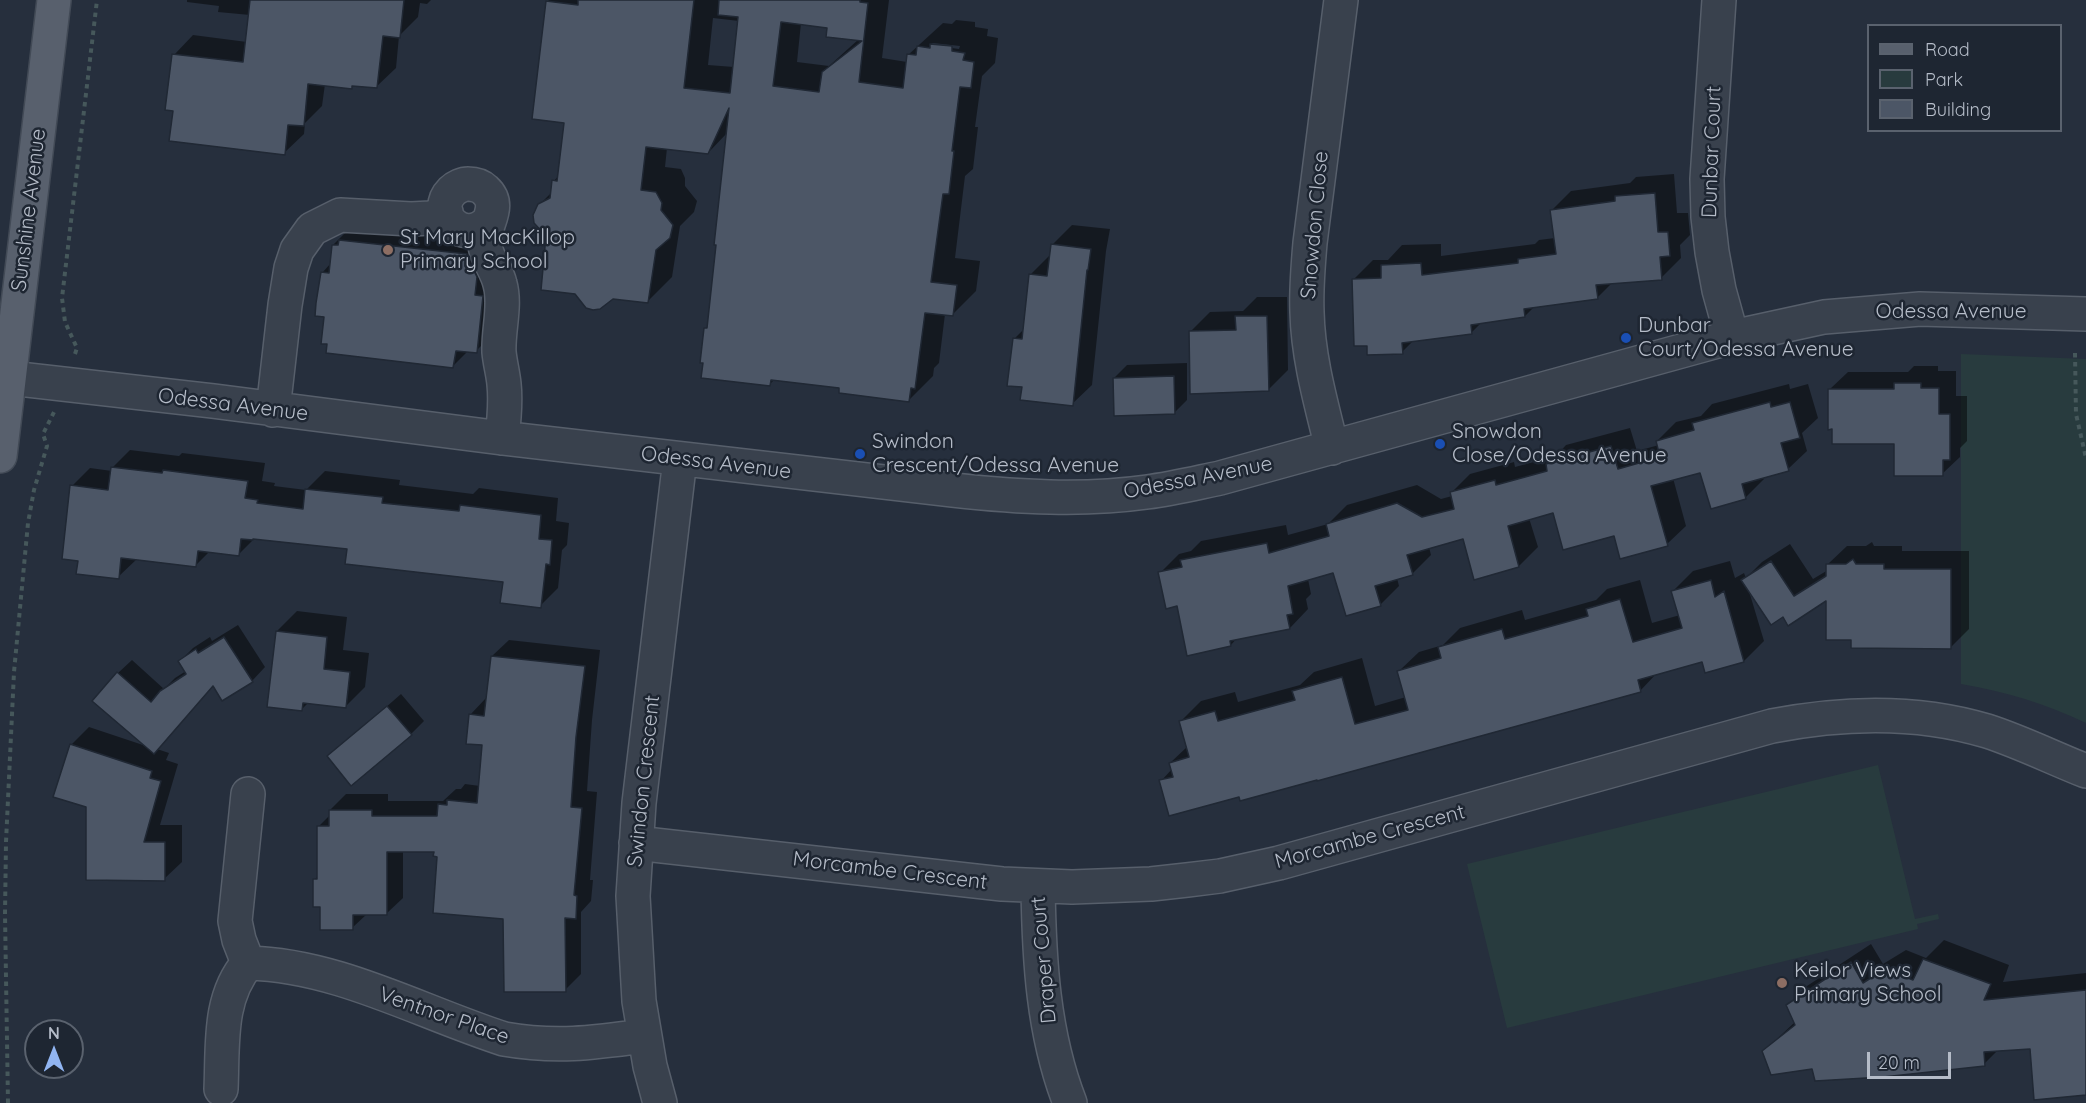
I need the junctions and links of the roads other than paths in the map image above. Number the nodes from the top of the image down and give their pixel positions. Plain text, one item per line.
1 (54, 0) edge
2 (1341, 0) edge
3 (1719, 0) edge
4 (2086, 314) edge
5 (1732, 337) junction
6 (5, 377) edge
7 (273, 410) junction
8 (502, 438) junction
9 (1332, 448) junction
10 (0, 456) edge
11 (680, 459) junction
12 (2086, 771) edge
13 (248, 794) dead end
14 (636, 843) junction
15 (1038, 886) junction
16 (248, 963) junction
17 (644, 1036) junction
18 (223, 1094) edge
19 (660, 1103) edge
20 (1070, 1103) edge

1 - 6 main road, Sunshine Avenue
2 - 9 street, Snowdon Close
3 - 5 street, Dunbar Court
4 - 5 street, Odessa Avenue
5 - 9 street, Odessa Avenue
6 - 7 street, Odessa Avenue
6 - 10 main road, Sunshine Avenue
7 - 8 street, Odessa Avenue
7 - 8 street
8 - 11 street, Odessa Avenue
9 - 11 street, Odessa Avenue
11 - 14 street, Swindon Crescent
12 - 15 street, Morcambe Crescent
13 - 16 street
14 - 15 street, Morcambe Crescent
14 - 17 street, Swindon Crescent
15 - 20 street, Draper Court
16 - 17 street, Ventnor Place
16 - 18 street
17 - 19 street, Swindon Crescent

